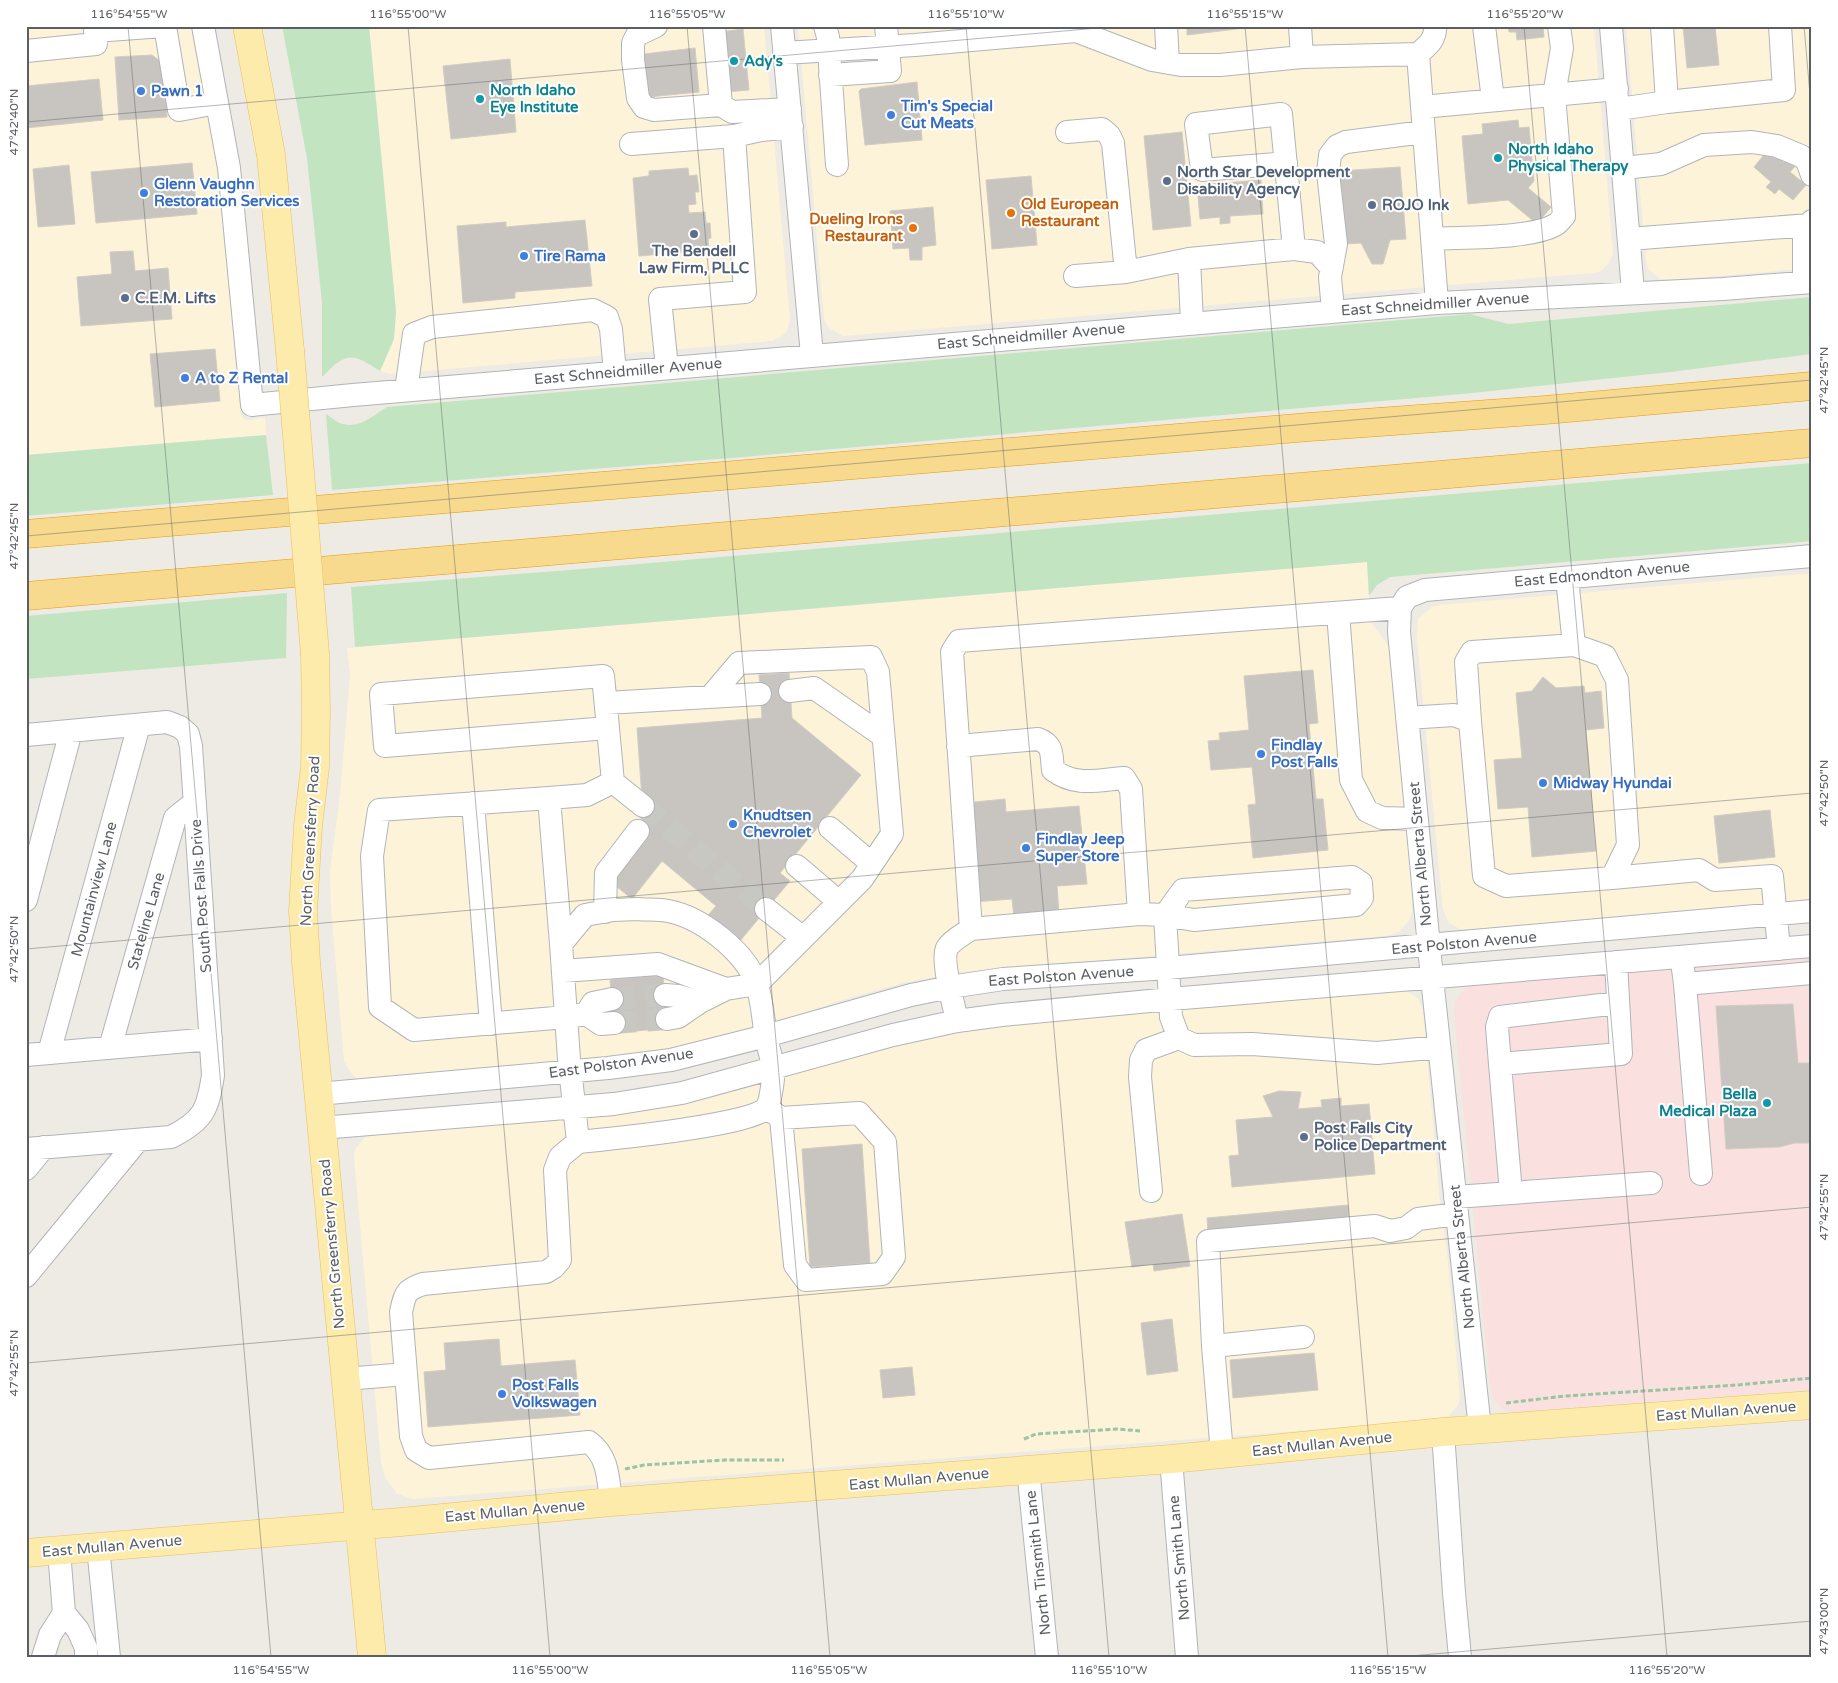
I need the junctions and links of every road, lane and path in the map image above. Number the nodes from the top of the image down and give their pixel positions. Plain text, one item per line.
1 (164, 26) edge
2 (203, 26) edge
3 (247, 26) edge
4 (656, 26) edge
5 (714, 26) edge
6 (782, 26) edge
7 (825, 26) edge
8 (1166, 26) edge
9 (1300, 26) edge
10 (1435, 26) edge
11 (1484, 26) edge
12 (1559, 26) edge
13 (1611, 26) edge
14 (1662, 26) edge
15 (1780, 26) edge
16 (95, 28) edge
17 (1096, 32) edge
18 (966, 33) edge
19 (934, 35) edge
20 (886, 36) edge
21 (828, 50) junction
22 (26, 51) edge
23 (784, 53) junction
24 (1418, 54) junction
25 (1302, 56) junction
26 (1168, 63) junction
27 (830, 75) junction
28 (1554, 95) junction
29 (1618, 99) junction
30 (1493, 100) junction
31 (1667, 102) junction
32 (217, 103) junction
33 (721, 105) junction
34 (1422, 107) junction
35 (791, 118) junction
36 (1067, 132) dead end
37 (1424, 132) junction
38 (734, 136) junction
39 (630, 144) dead end
40 (1286, 163) dead end
41 (837, 164) dead end
42 (1624, 168) junction
43 (1812, 175) edge
44 (1810, 223) edge
45 (1432, 239) junction
46 (1629, 240) junction
47 (1294, 249) junction
48 (1189, 259) junction
49 (1331, 267) junction
50 (1126, 272) junction
51 (1075, 276) dead end
52 (1808, 282) edge
53 (1633, 292) junction
54 (1437, 303) junction
55 (1333, 311) junction
56 (1192, 322) junction
57 (812, 355) junction
58 (667, 368) junction
59 (615, 372) junction
60 (1812, 372) edge
61 (1812, 386) edge
62 (406, 390) junction
63 (1545, 410) junction
64 (1812, 443) edge
65 (26, 534) edge
66 (1812, 556) edge
67 (1568, 578) junction
68 (26, 596) edge
69 (1400, 608) junction
70 (1338, 613) junction
71 (1574, 645) junction
72 (790, 690) dead end
73 (760, 694) dead end
74 (711, 696) junction
75 (606, 703) junction
76 (1407, 718) junction
77 (1462, 718) junction
78 (138, 725) junction
79 (608, 728) junction
80 (71, 731) junction
81 (26, 735) edge
82 (883, 736) junction
83 (958, 746) junction
84 (612, 782) junction
85 (549, 798) junction
86 (195, 802) junction
87 (473, 804) junction
88 (643, 806) tunnel mouth
89 (1417, 819) junction
90 (830, 828) dead end
91 (638, 831) dead end
92 (872, 864) junction
93 (797, 866) dead end
94 (1612, 878) junction
95 (26, 900) edge
96 (839, 902) junction
97 (766, 909) tunnel mouth
98 (1812, 911) edge
99 (605, 912) junction
100 (1139, 914) junction
101 (1165, 915) junction
102 (1776, 915) junction
103 (971, 929) junction
104 (803, 938) junction
105 (561, 944) junction
106 (1429, 946) junction
107 (1812, 946) edge
108 (1779, 949) junction
109 (1682, 957) junction
110 (1616, 962) junction
111 (1168, 968) junction
112 (563, 971) junction
113 (1812, 973) edge
114 (1432, 978) junction
115 (757, 984) junction
116 (1685, 984) junction
117 (950, 987) junction
118 (726, 989) junction
119 (664, 995) tunnel mouth
120 (612, 999) tunnel mouth
121 (1171, 999) junction
122 (700, 1002) junction
123 (1618, 1003) junction
124 (576, 1016) junction
125 (667, 1018) tunnel mouth
126 (957, 1020) junction
127 (614, 1023) tunnel mouth
128 (491, 1024) junction
129 (766, 1036) junction
130 (1178, 1038) junction
131 (211, 1039) junction
132 (1439, 1047) junction
133 (110, 1048) junction
134 (49, 1053) junction
135 (26, 1054) edge
136 (1500, 1064) junction
137 (774, 1069) junction
138 (570, 1071) junction
139 (318, 1094) junction
140 (573, 1107) junction
141 (774, 1113) junction
142 (321, 1128) junction
143 (138, 1140) junction
144 (578, 1142) junction
145 (35, 1148) edge
146 (26, 1169) edge
147 (1701, 1174) dead end
148 (1651, 1183) dead end
149 (1151, 1191) dead end
150 (1511, 1193) junction
151 (1456, 1205) junction
152 (26, 1276) edge
153 (1303, 1337) dead end
154 (1212, 1346) junction
155 (406, 1374) junction
156 (1812, 1378) edge
157 (345, 1379) junction
158 (1502, 1404) dead end
159 (1812, 1405) edge
160 (1480, 1429) junction
161 (1140, 1431) dead end
162 (1443, 1432) junction
163 (1024, 1439) dead end
164 (1222, 1454) junction
165 (1171, 1459) junction
166 (784, 1460) dead end
167 (1028, 1469) junction
168 (619, 1471) dead end
169 (611, 1502) junction
170 (359, 1526) junction
171 (98, 1547) junction
172 (59, 1551) junction
173 (26, 1553) edge
174 (64, 1613) junction
175 (43, 1657) edge
176 (86, 1657) edge
177 (109, 1657) edge
178 (372, 1657) edge
179 (1047, 1657) edge
180 (1187, 1657) edge
181 (1460, 1657) edge

1 - 16 street
1 - 32 street
2 - 32 street
3 - 139 main road, North Greensferry Road, bridge
4 - 33 street
5 - 33 street
6 - 23 street
7 - 21 street
8 - 26 street
9 - 25 street
10 - 24 street
11 - 30 street
12 - 28 street
13 - 29 street
14 - 31 street
15 - 31 street
16 - 22 street
17 - 18 street
17 - 26 street
18 - 19 street
19 - 20 street
20 - 21 street
20 - 27 street
21 - 23 street
21 - 27 street
23 - 35 street
24 - 25 street
24 - 34 street
25 - 26 street
27 - 41 street
28 - 29 street
28 - 30 street
28 - 45 street
29 - 31 street
29 - 42 street
30 - 34 street
32 - 62 street, East Schneidmiller Avenue
33 - 35 street
34 - 37 street
35 - 38 street
35 - 57 street
36 - 50 street
37 - 45 street
37 - 49 street
38 - 39 street
38 - 58 street
40 - 47 street
42 - 43 street
42 - 46 street
44 - 46 street
44 - 52 street
45 - 54 street
46 - 53 street
47 - 48 street
47 - 49 street
48 - 50 street
48 - 56 street
49 - 55 street
50 - 51 street
52 - 53 street, East Schneidmiller Avenue
53 - 54 street, East Schneidmiller Avenue
54 - 55 street, East Schneidmiller Avenue
55 - 56 street, East Schneidmiller Avenue
56 - 57 street, East Schneidmiller Avenue
57 - 58 street, East Schneidmiller Avenue
58 - 59 street, East Schneidmiller Avenue
59 - 62 street, East Schneidmiller Avenue
59 - 62 street
60 - 63 highway
61 - 63 highway
63 - 65 highway
64 - 68 highway
66 - 67 street, East Edmondton Avenue
67 - 69 street, East Edmondton Avenue
67 - 71 street
69 - 70 street
69 - 76 street, North Alberta Street
70 - 83 street
70 - 89 street
71 - 77 street
71 - 94 street
72 - 82 street
73 - 74 street
74 - 75 street
74 - 82 street
75 - 79 street
75 - 79 street
76 - 77 street
76 - 89 street, North Alberta Street
77 - 94 street
78 - 80 street, South Post Falls Drive
78 - 86 street, South Post Falls Drive
78 - 134 street, Mountainview Lane
79 - 84 street
80 - 81 street, South Post Falls Drive
80 - 95 street
82 - 92 street
83 - 100 street
83 - 103 street
84 - 85 street
84 - 88 street
85 - 87 street
85 - 105 street
86 - 131 street, South Post Falls Drive
86 - 133 street, Stateline Lane
87 - 128 street
87 - 128 street
89 - 106 street, North Alberta Street
90 - 92 street
91 - 99 street
92 - 96 street
93 - 96 street
94 - 102 street
96 - 104 street
97 - 104 street
98 - 102 street, East Polston Avenue
99 - 105 street
99 - 115 street
100 - 101 street
100 - 103 street
101 - 101 street
101 - 111 street
102 - 106 street, East Polston Avenue
102 - 108 street
103 - 117 street
104 - 115 street
105 - 112 street
106 - 111 street, East Polston Avenue
106 - 114 street, North Alberta Street
107 - 108 street, East Polston Avenue
108 - 109 street, East Polston Avenue
109 - 110 street, East Polston Avenue
109 - 116 street
110 - 114 street, East Polston Avenue
110 - 123 street
111 - 117 street, East Polston Avenue
111 - 121 street
112 - 118 street
112 - 124 street
113 - 116 street
114 - 121 street, East Polston Avenue
114 - 132 street, North Alberta Street
115 - 118 street
115 - 129 street
116 - 147 street
117 - 126 street
117 - 129 street, East Polston Avenue
118 - 122 street
119 - 122 street
120 - 124 street
121 - 126 street, East Polston Avenue
121 - 130 street
122 - 125 street
123 - 136 street
123 - 136 street
124 - 127 street
124 - 128 street
124 - 138 street
126 - 137 street, East Polston Avenue
129 - 137 street
129 - 138 street, East Polston Avenue
130 - 132 street
130 - 149 street
131 - 133 street
131 - 143 street, South Post Falls Drive
132 - 151 street, North Alberta Street
133 - 134 street
134 - 135 street
136 - 150 street
137 - 140 street, East Polston Avenue
137 - 141 street
138 - 139 street, East Polston Avenue
138 - 140 street
139 - 142 main road, North Greensferry Road
140 - 142 street, East Polston Avenue
140 - 144 street
141 - 141 street
141 - 144 street
142 - 157 main road, North Greensferry Road
143 - 145 street, South Post Falls Drive
143 - 152 street
144 - 155 street
145 - 146 street
148 - 150 street
150 - 151 street
151 - 154 street
151 - 160 street, North Alberta Street
153 - 154 street
154 - 164 street
155 - 157 street
155 - 169 street
156 - 158 path
157 - 170 main road, North Greensferry Road
159 - 160 main road, East Mullan Avenue
160 - 162 main road, East Mullan Avenue
161 - 163 path
162 - 164 main road, East Mullan Avenue
162 - 181 street
164 - 165 main road, East Mullan Avenue
165 - 167 main road, East Mullan Avenue
165 - 180 street, North Smith Lane
166 - 168 path
167 - 169 main road, East Mullan Avenue
167 - 179 street, North Tinsmith Lane
169 - 170 main road, East Mullan Avenue
170 - 171 main road, East Mullan Avenue
170 - 178 main road, North Greensferry Road
171 - 172 main road, East Mullan Avenue
171 - 177 street
172 - 173 main road, East Mullan Avenue
172 - 174 street
174 - 175 street
174 - 176 street

